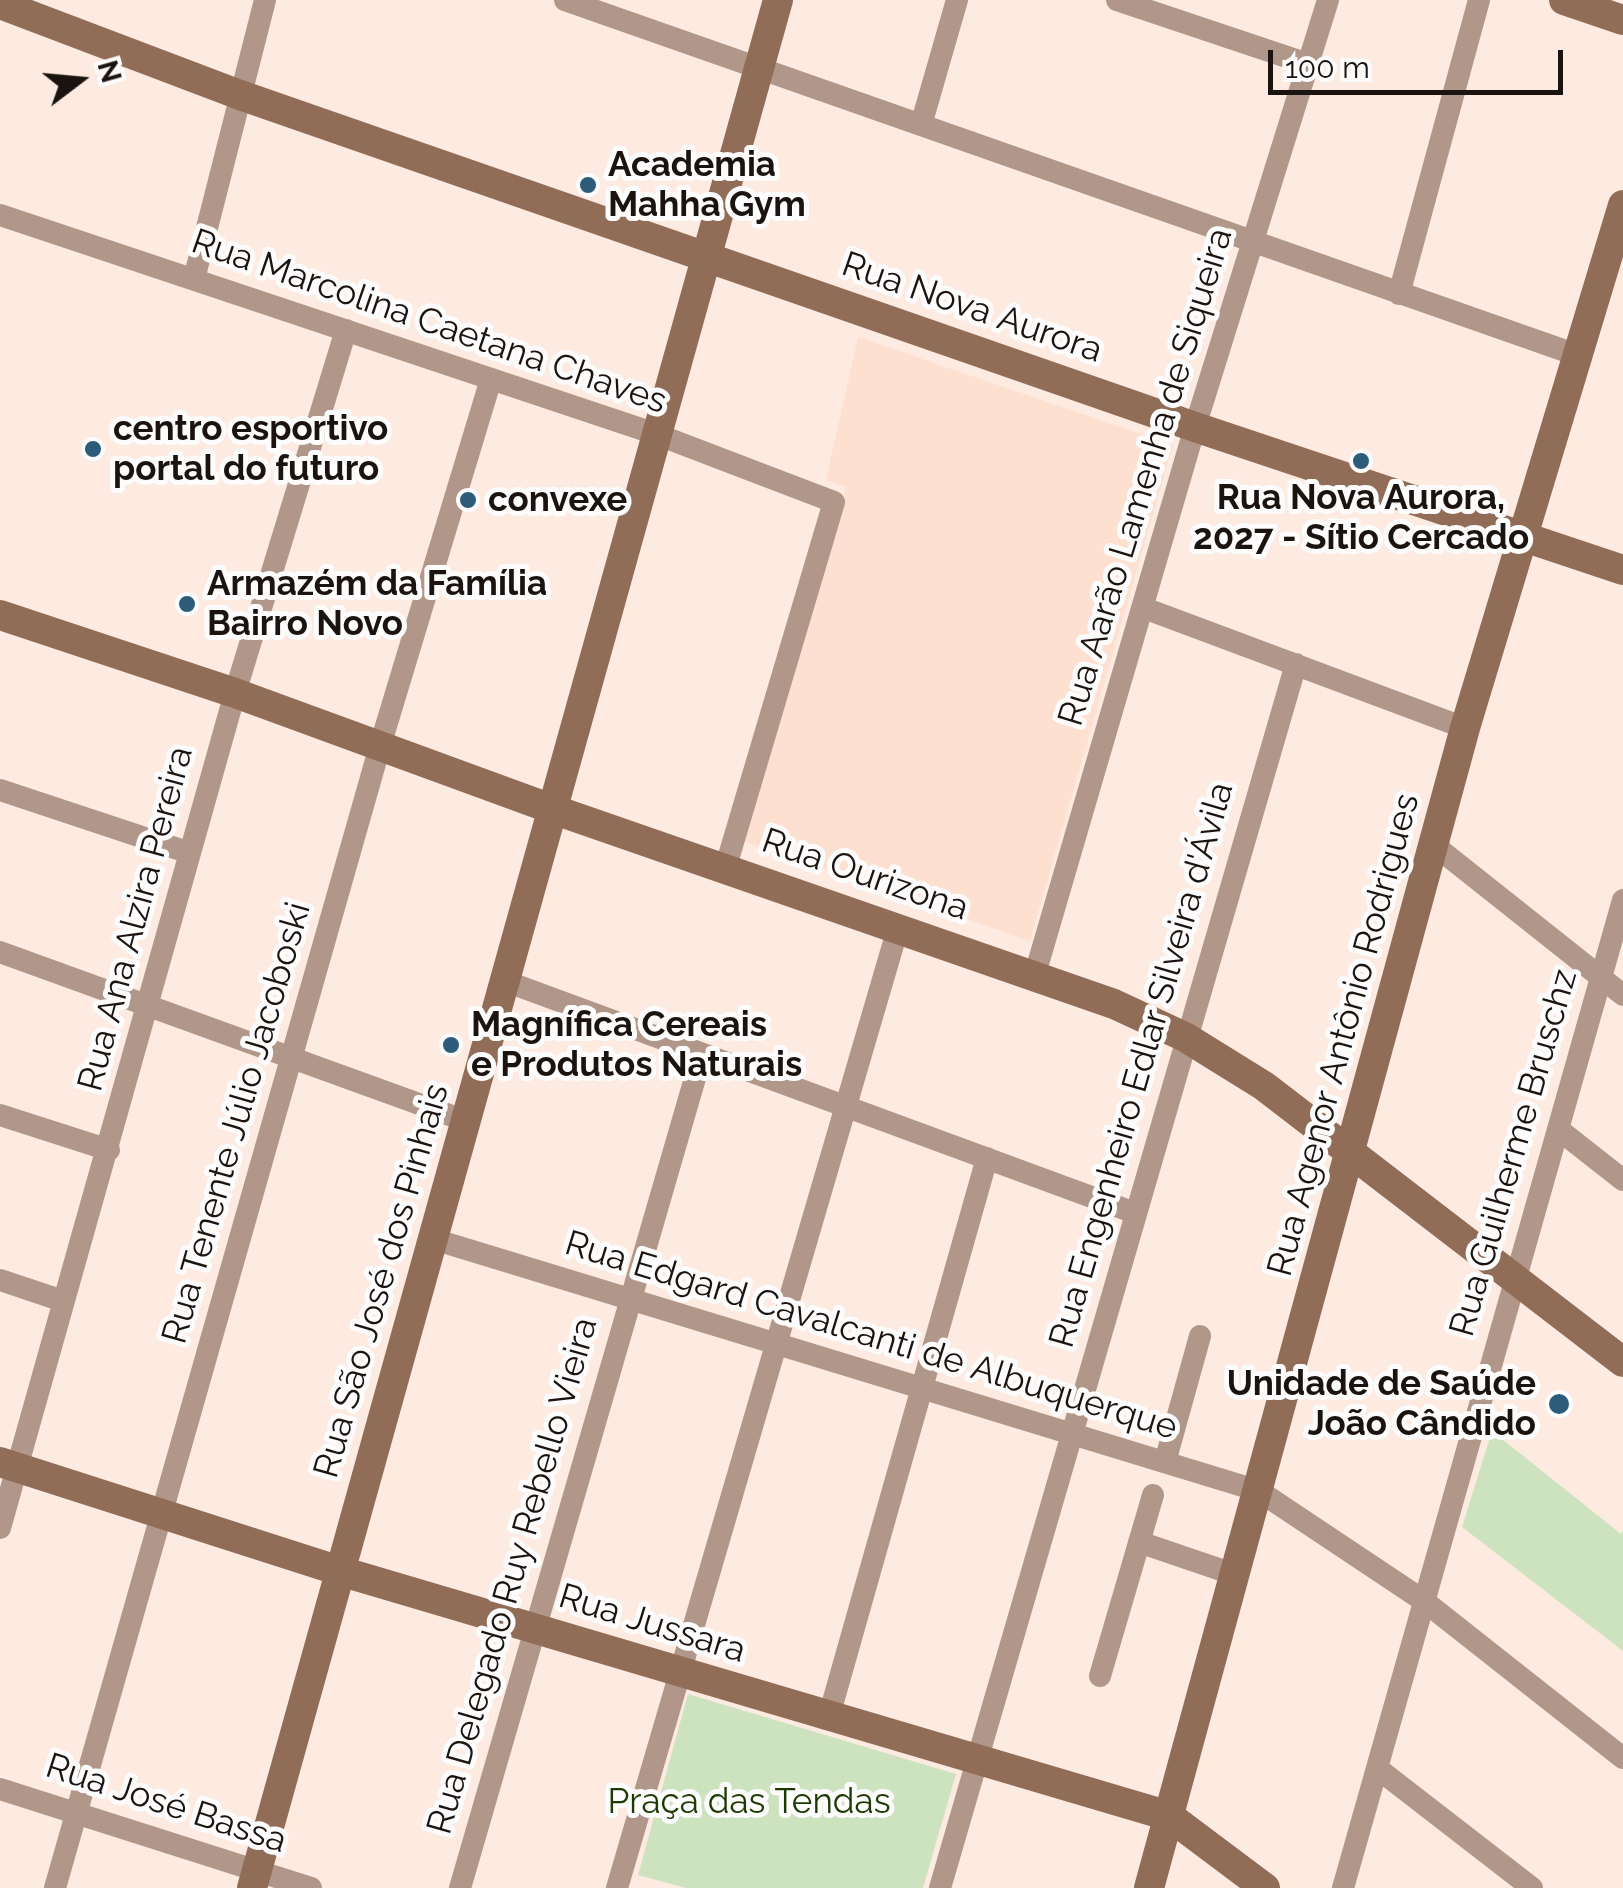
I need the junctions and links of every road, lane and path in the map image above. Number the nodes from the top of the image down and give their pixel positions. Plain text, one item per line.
1 (265, 0) edge
2 (778, 0) edge
3 (957, 0) edge
4 (1118, 0) edge
5 (1328, 0) edge
6 (1479, 0) edge
7 (1564, 0) edge
8 (579, 3) edge
9 (0, 4) edge
10 (1623, 20) edge
11 (1308, 64) junction
12 (758, 71) junction
13 (240, 95) junction
14 (922, 125) junction
15 (1623, 205) edge
16 (0, 214) edge
17 (1252, 244) junction
18 (706, 255) junction
19 (194, 280) junction
20 (1399, 294) junction
21 (346, 330) junction
22 (1578, 355) junction
23 (491, 379) junction
24 (1195, 427) junction
25 (656, 434) junction
26 (1525, 537) junction
27 (1623, 570) edge
28 (1623, 591) edge
29 (1144, 608) junction
30 (0, 615) edge
31 (1296, 664) junction
32 (235, 693) junction
33 (1466, 728) junction
34 (380, 746) junction
35 (0, 790) edge
36 (552, 809) junction
37 (1434, 845) junction
38 (190, 853) junction
39 (726, 866) junction
40 (1623, 900) edge
41 (898, 928) junction
42 (0, 952) edge
43 (1034, 974) junction
44 (1601, 977) junction
45 (505, 981) junction
46 (1623, 995) edge
47 (149, 1006) junction
48 (1184, 1037) junction
49 (702, 1054) junction
50 (292, 1061) junction
51 (844, 1106) junction
52 (0, 1115) edge
53 (466, 1121) junction
54 (1558, 1129) junction
55 (109, 1150) junction
56 (1353, 1152) junction
57 (987, 1158) junction
58 (1623, 1180) edge
59 (1135, 1213) junction
60 (432, 1238) junction
61 (1515, 1278) junction
62 (0, 1280) edge
63 (628, 1298) junction
64 (64, 1301) junction
65 (1200, 1336) dead end
66 (776, 1344) junction
67 (1623, 1362) edge
68 (922, 1388) junction
69 (1071, 1434) junction
70 (1165, 1462) junction
71 (8, 1464) edge
72 (1259, 1491) junction
73 (1153, 1494) dead end
74 (164, 1514) junction
75 (0, 1528) edge
76 (1139, 1542) junction
77 (340, 1571) junction
78 (1236, 1574) junction
79 (1424, 1601) junction
80 (534, 1628) junction
81 (682, 1672) junction
82 (1100, 1676) dead end
83 (829, 1716) junction
84 (1623, 1758) edge
85 (977, 1760) junction
86 (1376, 1768) junction
87 (0, 1789) edge
88 (77, 1812) junction
89 (1168, 1816) junction
90 (255, 1878) edge
91 (55, 1888) edge
92 (311, 1888) edge
93 (460, 1888) edge
94 (617, 1888) edge
95 (940, 1888) edge
96 (1148, 1888) edge
97 (1266, 1888) edge
98 (1343, 1888) edge
99 (1532, 1888) edge

1 - 13 street
2 - 12 street, Rua São José dos Pinhais
3 - 14 street
4 - 11 street
5 - 11 street, Rua Aarão Lamenha de Siqueira
6 - 20 street
7 - 10 street
8 - 12 street
9 - 13 street, Rua Nova Aurora
11 - 17 street, Rua Aarão Lamenha de Siqueira
12 - 14 street
12 - 18 street, Rua São José dos Pinhais
13 - 18 street, Rua Nova Aurora
13 - 19 street
14 - 17 street
15 - 22 street, Rua Agenor Antônio Rodrigues
16 - 19 street, Rua Marcolina Caetana Chaves
17 - 20 street
17 - 24 street, Rua Aarão Lamenha de Siqueira
18 - 24 street, Rua Nova Aurora
18 - 25 street, Rua São José dos Pinhais
19 - 21 street, Rua Marcolina Caetana Chaves
20 - 22 street
21 - 23 street, Rua Marcolina Caetana Chaves
21 - 32 street, Rua Ana Alzira Pereira
22 - 26 street, Rua Agenor Antônio Rodrigues
23 - 25 street, Rua Marcolina Caetana Chaves
23 - 34 street, Rua Tenente Júlio Jacoboski
24 - 26 street, Rua Nova Aurora
24 - 29 street, Rua Aarão Lamenha de Siqueira
25 - 36 street, Rua São José dos Pinhais
25 - 39 street, Rua Marcolina Caetana Chaves
26 - 27 street, Rua Nova Aurora
26 - 28 street, Rua Nova Aurora
26 - 33 street, Rua Agenor Antônio Rodrigues
29 - 31 street
29 - 43 street, Rua Aarão Lamenha de Siqueira
30 - 32 street, Rua Ourizona
31 - 33 street
31 - 48 street, Rua Engenheiro Edlar Silveira d'Ávila
32 - 34 street, Rua Ourizona
32 - 38 street, Rua Ana Alzira Pereira
33 - 37 street, Rua Agenor Antônio Rodrigues
34 - 36 street, Rua Ourizona
34 - 50 street, Rua Tenente Júlio Jacoboski
35 - 38 street
36 - 39 street, Rua Ourizona
36 - 45 street, Rua São José dos Pinhais
37 - 44 street
37 - 56 street, Rua Agenor Antônio Rodrigues
38 - 47 street, Rua Ana Alzira Pereira
39 - 41 street, Rua Ourizona
40 - 44 street, Rua Guilherme Bruschz
41 - 43 street, Rua Ourizona
41 - 51 street
42 - 47 street
43 - 48 street, Rua Ourizona
44 - 46 street
44 - 54 street, Rua Guilherme Bruschz
45 - 49 street
45 - 53 street, Rua São José dos Pinhais
47 - 50 street
47 - 55 street, Rua Ana Alzira Pereira
48 - 56 street, Rua Ourizona
48 - 59 street, Rua Engenheiro Edlar Silveira d'Ávila
49 - 51 street
49 - 63 street, Rua Delegado Ruy Rebello Vieira
50 - 53 street
50 - 74 street, Rua Tenente Júlio Jacoboski
51 - 57 street
51 - 66 street
52 - 55 street
53 - 60 street, Rua São José dos Pinhais
54 - 58 street
54 - 61 street, Rua Guilherme Bruschz
55 - 64 street, Rua Ana Alzira Pereira
56 - 61 street, Rua Ourizona
56 - 72 street, Rua Agenor Antônio Rodrigues
57 - 59 street
57 - 68 street
59 - 69 street, Rua Engenheiro Edlar Silveira d'Ávila
60 - 63 street, Rua Edgard Cavalcanti de Albuquerque
60 - 77 street, Rua São José dos Pinhais
61 - 67 street, Rua Ourizona
61 - 79 street, Rua Guilherme Bruschz
62 - 64 street
63 - 66 street, Rua Edgard Cavalcanti de Albuquerque
63 - 80 street, Rua Delegado Ruy Rebello Vieira
64 - 71 street, Rua Ana Alzira Pereira
65 - 70 street
66 - 68 street, Rua Edgard Cavalcanti de Albuquerque
66 - 81 street
68 - 69 street, Rua Edgard Cavalcanti de Albuquerque
68 - 83 street
69 - 70 street, Rua Edgard Cavalcanti de Albuquerque
69 - 85 street, Rua Engenheiro Edlar Silveira d'Ávila
70 - 72 street, Rua Edgard Cavalcanti de Albuquerque
71 - 74 street, Rua Jussara
71 - 75 street, Rua Ana Alzira Pereira
72 - 78 street, Rua Agenor Antônio Rodrigues
72 - 79 street, Rua Edgard Cavalcanti de Albuquerque
73 - 76 street
74 - 77 street, Rua Jussara
74 - 88 street, Rua Tenente Júlio Jacoboski
76 - 78 street
76 - 82 street
77 - 80 street, Rua Jussara
77 - 90 street, Rua São José dos Pinhais
78 - 89 street, Rua Agenor Antônio Rodrigues
79 - 84 street, Rua Edgard Cavalcanti de Albuquerque
79 - 86 street, Rua Guilherme Bruschz
80 - 81 street, Rua Jussara
80 - 93 street, Rua Delegado Ruy Rebello Vieira
81 - 83 street, Rua Jussara
81 - 94 street
83 - 85 street, Rua Jussara
85 - 89 street, Rua Jussara
85 - 95 street, Rua Engenheiro Edlar Silveira d'Ávila
86 - 98 street, Rua Guilherme Bruschz
86 - 99 street
87 - 88 street, Rua José Bassa
88 - 90 street, Rua José Bassa
88 - 91 street, Rua Tenente Júlio Jacoboski
89 - 96 street, Rua Agenor Antônio Rodrigues
89 - 97 street, Rua Jussara
90 - 92 street, Rua José Bassa

